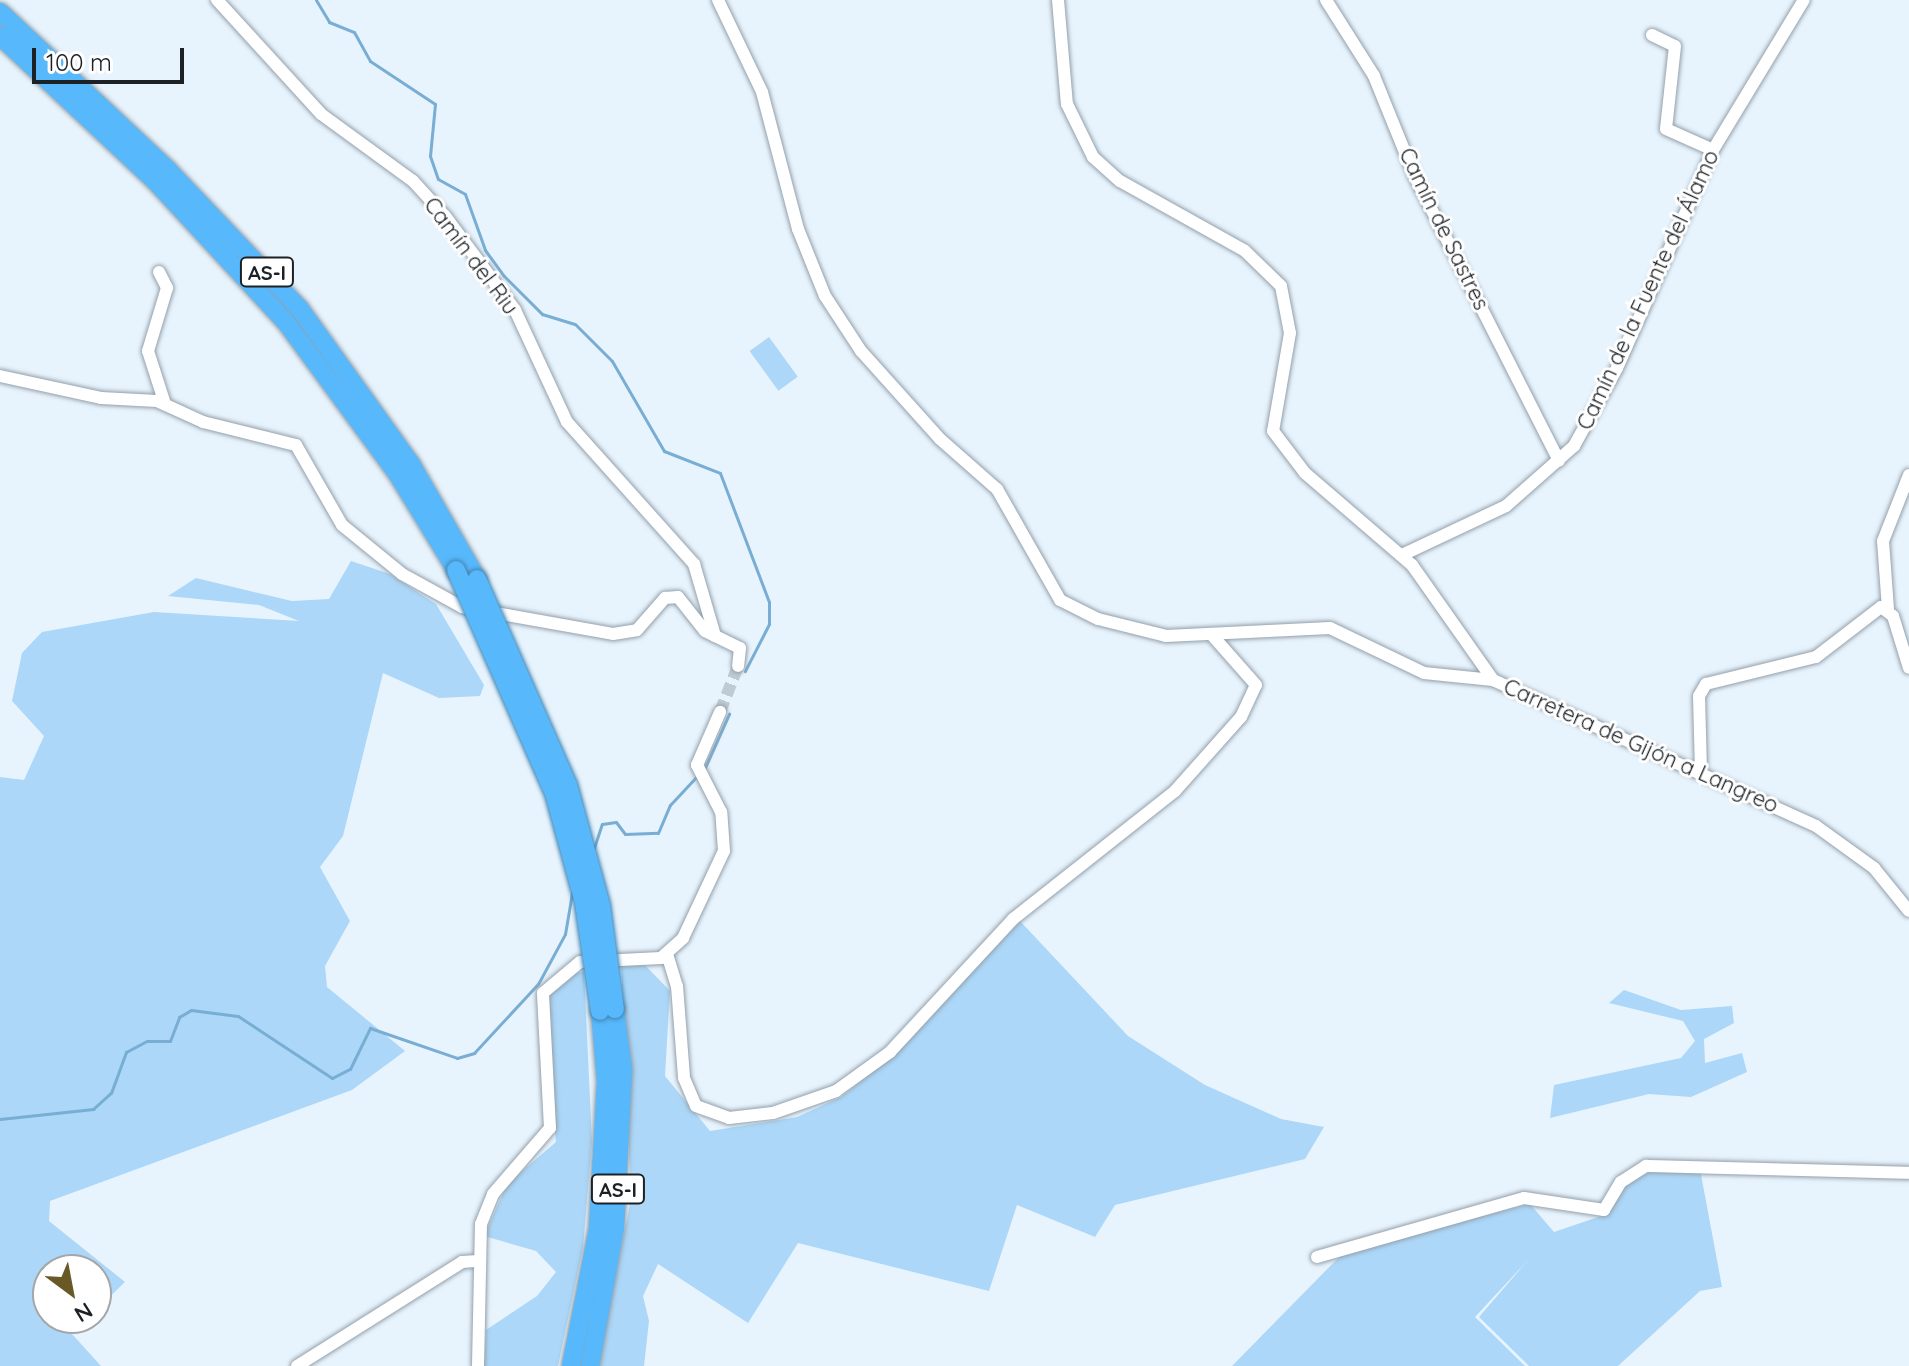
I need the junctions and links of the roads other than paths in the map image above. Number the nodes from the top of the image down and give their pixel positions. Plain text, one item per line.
1 (217, 0) edge
2 (718, 0) edge
3 (1058, 0) edge
4 (1326, 0) edge
5 (1804, 0) edge
6 (0, 12) edge
7 (1652, 35) dead end
8 (0, 36) edge
9 (1713, 150) junction
10 (159, 272) dead end
11 (0, 376) edge
12 (165, 404) junction
13 (1559, 461) junction
14 (1909, 475) edge
15 (1402, 555) junction
16 (1888, 609) junction
17 (1211, 634) junction
18 (715, 636) junction
19 (738, 666) dead end
20 (1909, 668) edge
21 (1493, 680) junction
22 (720, 712) tunnel mouth
23 (1701, 772) junction
24 (1909, 911) edge
25 (667, 954) junction
26 (608, 1010) junction
27 (1909, 1173) edge
28 (1317, 1257) dead end
29 (478, 1261) junction
30 (297, 1366) edge
31 (478, 1366) edge
32 (571, 1366) edge
33 (590, 1366) edge

1 - 18 street, Camín del Riu
2 - 17 street
3 - 15 street, Carretera de Gijón a Langreo
4 - 13 street, Camín de Sastres
5 - 9 street, Camín de la Fuente del Álamo
6 - 26 highway, AS-I, bridge
7 - 9 street
8 - 26 highway, AS-I, bridge
9 - 13 street, Camín de la Fuente del Álamo
10 - 12 street
11 - 12 street
12 - 18 street
13 - 15 street, Camín de la Fuente del Álamo
14 - 16 street
15 - 21 street, Carretera de Gijón a Langreo
16 - 20 street
16 - 23 street
17 - 21 street
17 - 25 street
18 - 19 street
21 - 23 street, Carretera de Gijón a Langreo
22 - 25 street
23 - 24 street, Carretera de Gijón a Langreo
25 - 29 street
26 - 32 highway, AS-I
26 - 33 highway, AS-I
27 - 28 street
29 - 30 street
29 - 31 street

